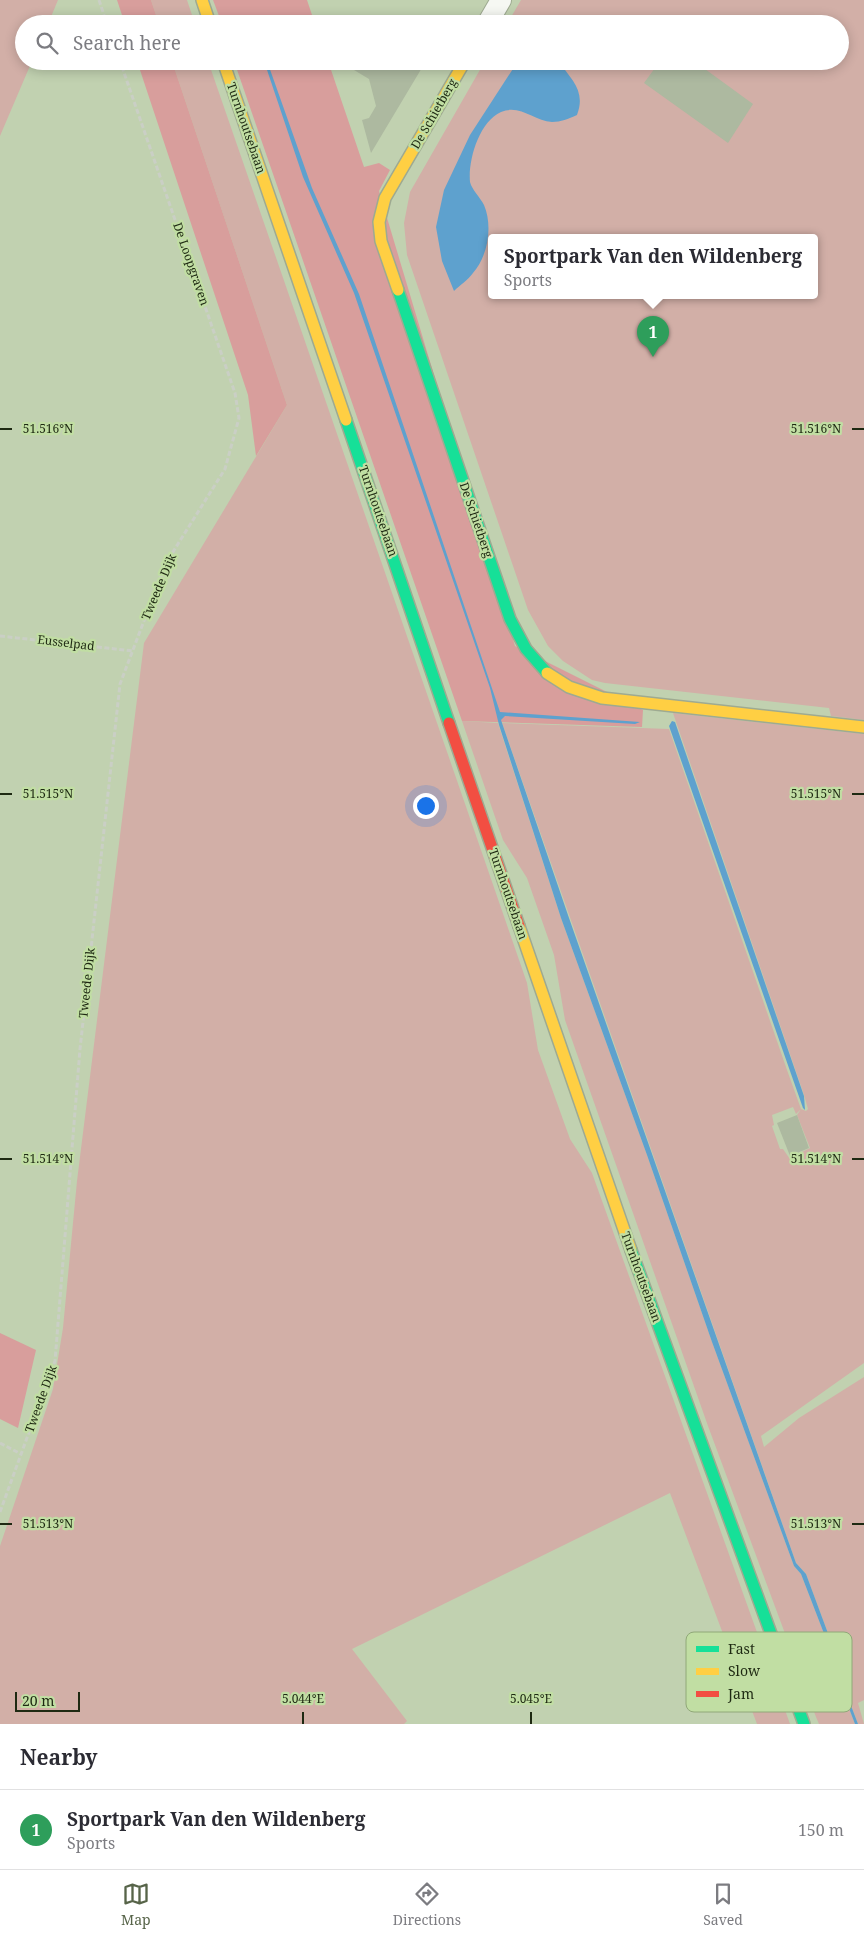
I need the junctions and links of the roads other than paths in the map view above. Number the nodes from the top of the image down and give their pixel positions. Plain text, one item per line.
1 (202, 0) edge
2 (501, 0) edge
3 (207, 15) edge
4 (492, 15) edge
5 (226, 70) edge
6 (460, 70) edge
7 (864, 726) edge
8 (770, 1632) edge
9 (800, 1712) edge
10 (804, 1724) edge

1 - 3 main road
2 - 4 street
5 - 8 main road, Turnhoutsebaan
6 - 7 main road, De Schietberg
9 - 10 main road, Turnhoutsebaan

